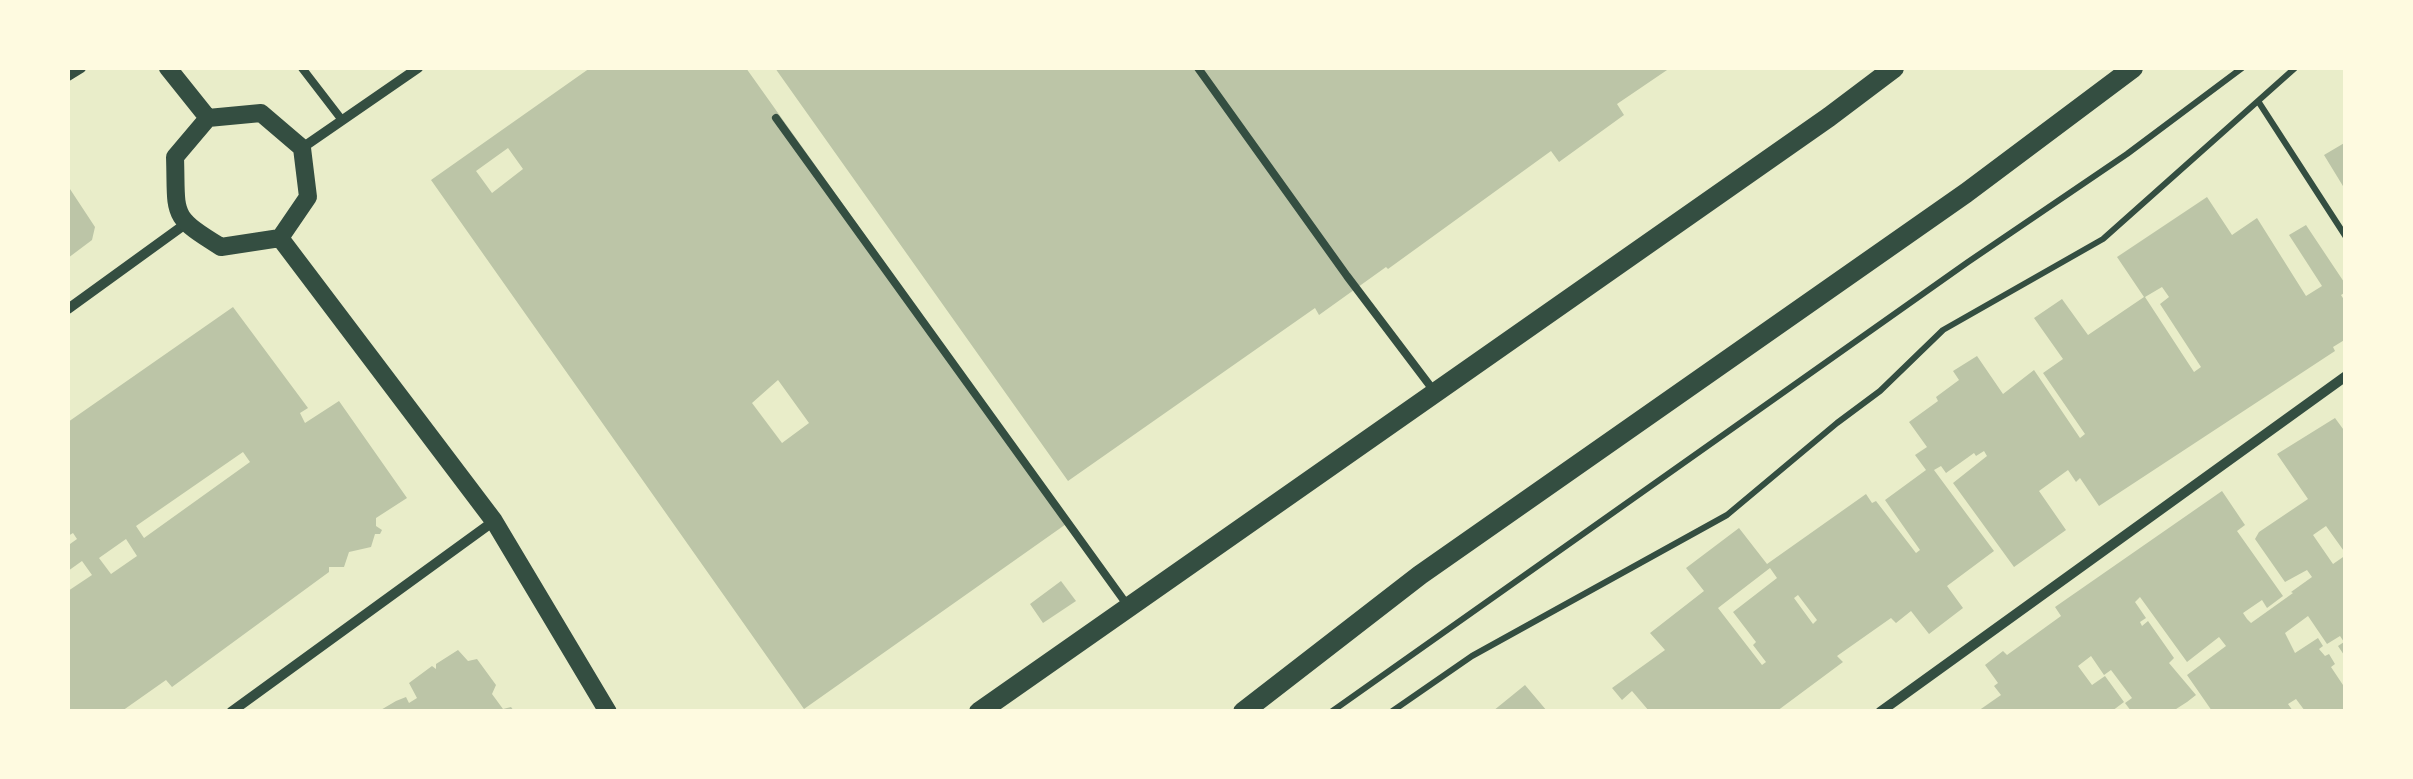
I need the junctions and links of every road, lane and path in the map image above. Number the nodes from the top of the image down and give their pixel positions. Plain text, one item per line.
1 (81, 68) edge
2 (168, 68) edge
3 (302, 68) edge
4 (418, 68) edge
5 (1198, 68) edge
6 (1894, 68) edge
7 (2242, 68) edge
8 (2296, 68) edge
9 (2127, 70) edge
10 (68, 76) edge
11 (2258, 102) junction
12 (208, 118) junction
13 (776, 118) dead end
14 (342, 120) junction
15 (302, 148) junction
16 (184, 224) junction
17 (2346, 237) edge
18 (280, 238) junction
19 (68, 309) edge
20 (2346, 376) edge
21 (1435, 392) junction
22 (494, 521) junction
23 (1128, 606) junction
24 (231, 712) edge
25 (608, 712) edge
26 (979, 712) edge
27 (1243, 712) edge
28 (1330, 712) edge
29 (1391, 712) edge
30 (1880, 712) edge

1 - 10 street
2 - 12 street
3 - 14 lane
4 - 14 street
5 - 21 lane
6 - 21 main road
7 - 28 path
8 - 11 path
9 - 27 main road
11 - 17 path
11 - 29 path
12 - 15 street
12 - 16 street
13 - 23 lane
14 - 15 street
15 - 18 street
16 - 18 street
16 - 19 street
18 - 22 street
20 - 30 street
21 - 23 main road
22 - 24 street
22 - 25 street
23 - 26 main road

